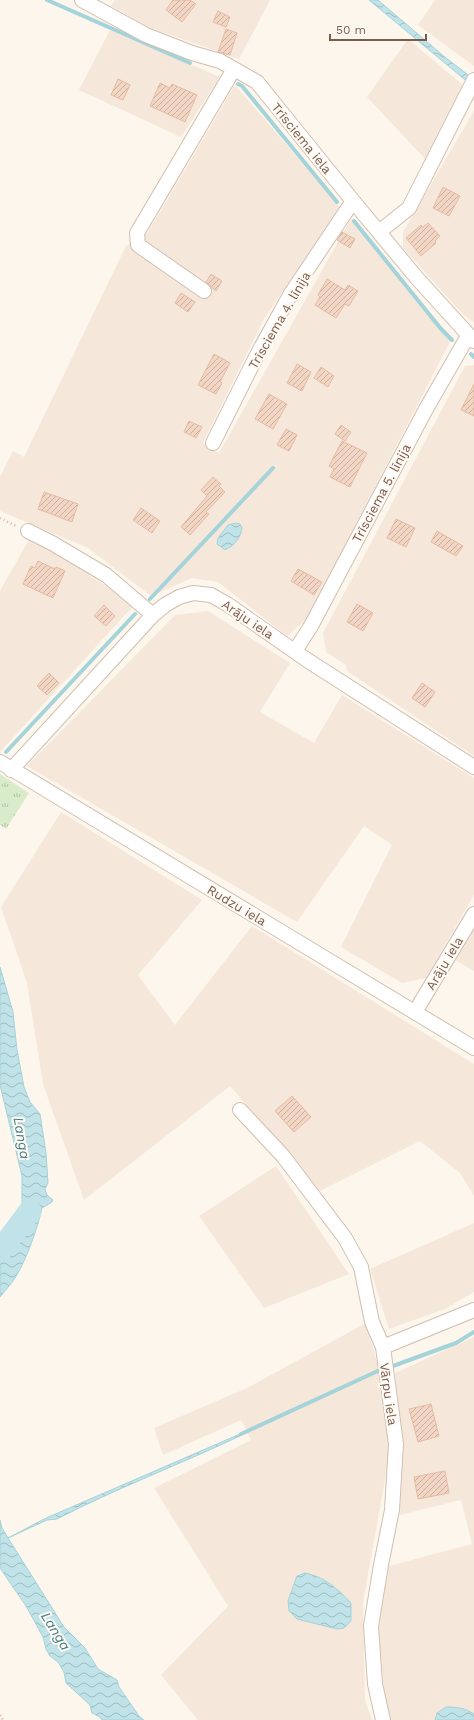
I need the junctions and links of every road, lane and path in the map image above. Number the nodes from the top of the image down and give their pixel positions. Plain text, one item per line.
1 (82, 0) edge
2 (234, 69) junction
3 (474, 80) edge
4 (352, 201) junction
5 (379, 232) junction
6 (204, 291) dead end
7 (471, 339) edge
8 (213, 443) dead end
9 (0, 518) edge
10 (28, 531) joint
11 (153, 615) junction
12 (295, 652) junction
13 (5, 766) edge
14 (474, 767) edge
15 (474, 914) edge
16 (415, 1012) junction
17 (474, 1048) edge
18 (240, 1110) dead end
19 (474, 1310) edge
20 (383, 1347) junction
21 (0, 1715) edge
22 (3, 1720) edge
23 (383, 1720) edge

1 - 2 street, Trīsciema iela
2 - 4 street, Trīsciema iela
2 - 6 street
3 - 5 street
4 - 5 street, Trīsciema iela
4 - 8 street, Trīsciema 4. līnija
5 - 7 street, Trīsciema iela
7 - 12 street, Trīsciema 5. līnija
9 - 10 path
10 - 11 street
11 - 12 street, Arāju iela
11 - 13 street, Arāju iela
12 - 14 street, Arāju iela
13 - 16 street, Rudzu iela
15 - 16 street, Arāju iela
16 - 17 street, Rudzu iela
18 - 20 street, Vārpu iela
19 - 20 street
20 - 23 street, Vārpu iela
21 - 22 path

